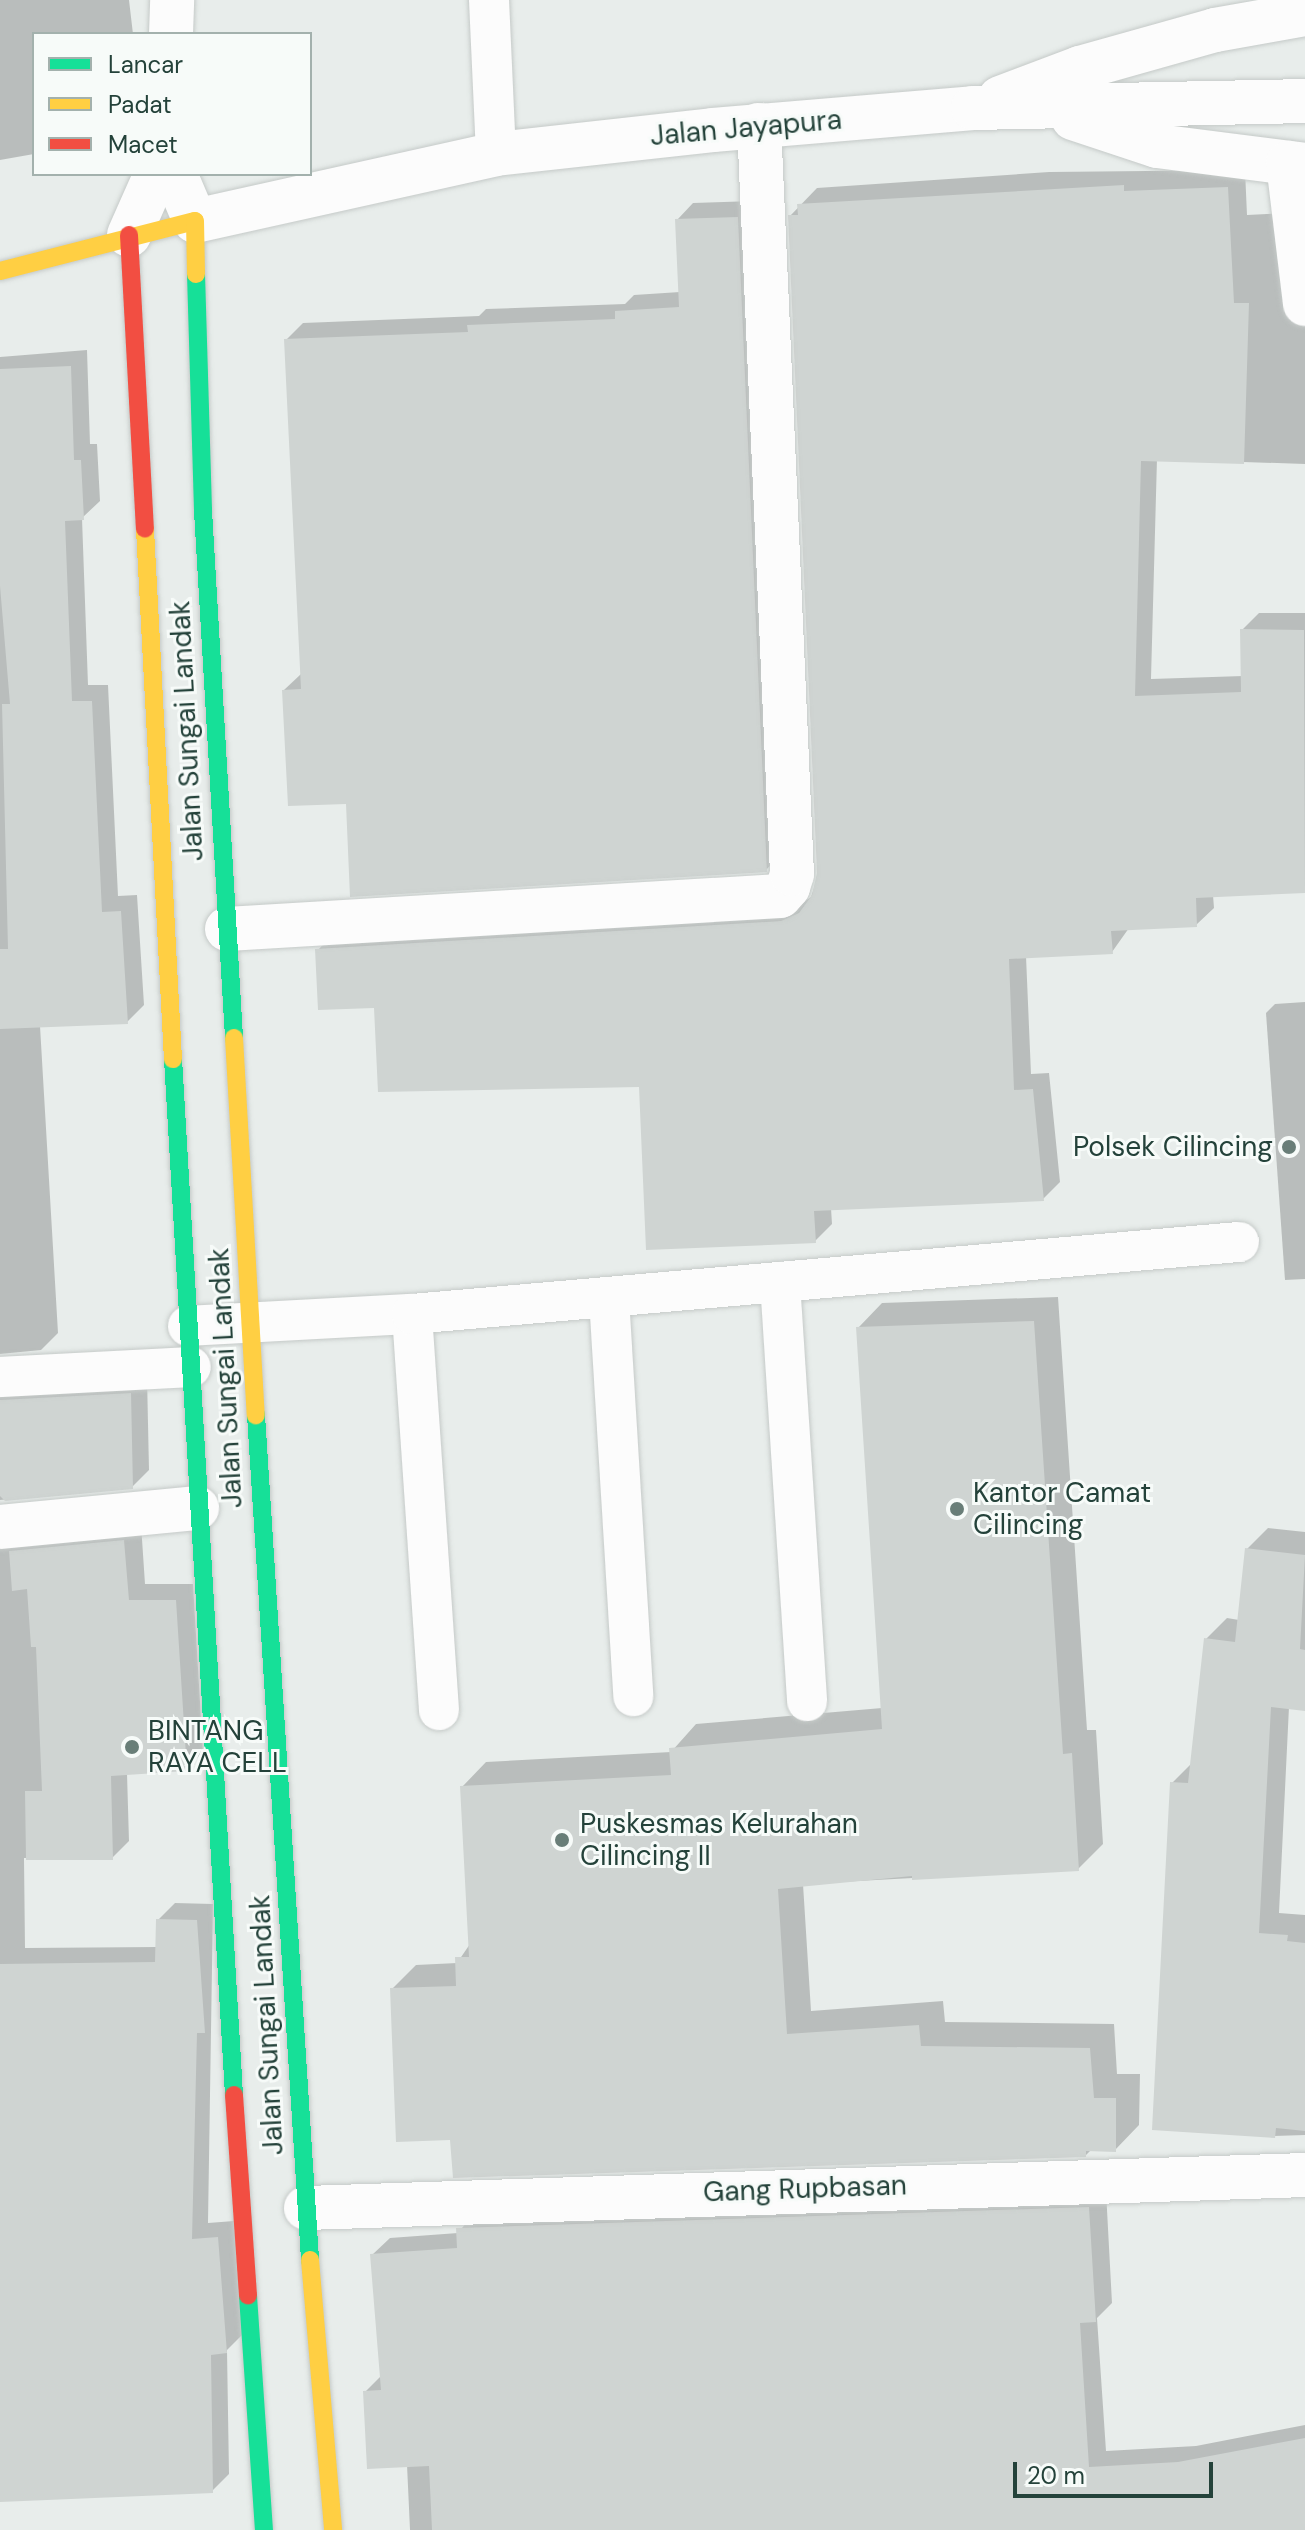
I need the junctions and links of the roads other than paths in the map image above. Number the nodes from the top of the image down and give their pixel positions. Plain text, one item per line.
1 (172, 0) edge
2 (489, 0) edge
3 (1305, 14) edge
4 (171, 32) edge
5 (1305, 101) edge
6 (973, 108) junction
7 (1045, 109) junction
8 (759, 125) junction
9 (496, 154) junction
10 (1296, 164) edge
11 (155, 176) edge
12 (176, 176) edge
13 (195, 221) junction
14 (129, 235) junction
15 (0, 271) edge
16 (1305, 304) edge
17 (227, 929) junction
18 (1239, 1242) dead end
19 (780, 1282) junction
20 (609, 1298) junction
21 (412, 1314) junction
22 (250, 1322) junction
23 (188, 1326) junction
24 (191, 1367) junction
25 (0, 1377) edge
26 (197, 1508) junction
27 (0, 1527) edge
28 (633, 1696) dead end
29 (807, 1701) dead end
30 (439, 1710) dead end
31 (280, 1781) junction
32 (213, 1784) junction
33 (1305, 2175) edge
34 (306, 2208) junction
35 (264, 2530) edge
36 (333, 2530) edge

1 - 4 street
2 - 9 lane
3 - 6 street
5 - 7 street, Jalan Jayapura
6 - 7 street, Jalan Jayapura
6 - 8 street, Jalan Jayapura
7 - 10 street
8 - 9 street, Jalan Jayapura
8 - 17 street
9 - 13 street, Jalan Jayapura
10 - 16 street
11 - 14 street
12 - 13 street
13 - 14 street
13 - 17 street, Jalan Sungai Landak
14 - 15 street
14 - 23 street, Jalan Sungai Landak
17 - 22 street, Jalan Sungai Landak
18 - 19 lane
19 - 20 lane
19 - 29 lane
20 - 21 lane
20 - 28 lane
21 - 22 lane
21 - 30 lane
22 - 23 lane
22 - 31 street, Jalan Sungai Landak
23 - 24 street, Jalan Sungai Landak
24 - 25 lane
24 - 26 street, Jalan Sungai Landak
26 - 27 street
26 - 32 street, Jalan Sungai Landak
31 - 32 street
31 - 34 street, Jalan Sungai Landak
32 - 35 street, Jalan Sungai Landak
33 - 34 street, Gang Rupbasan
34 - 36 street, Jalan Sungai Landak

